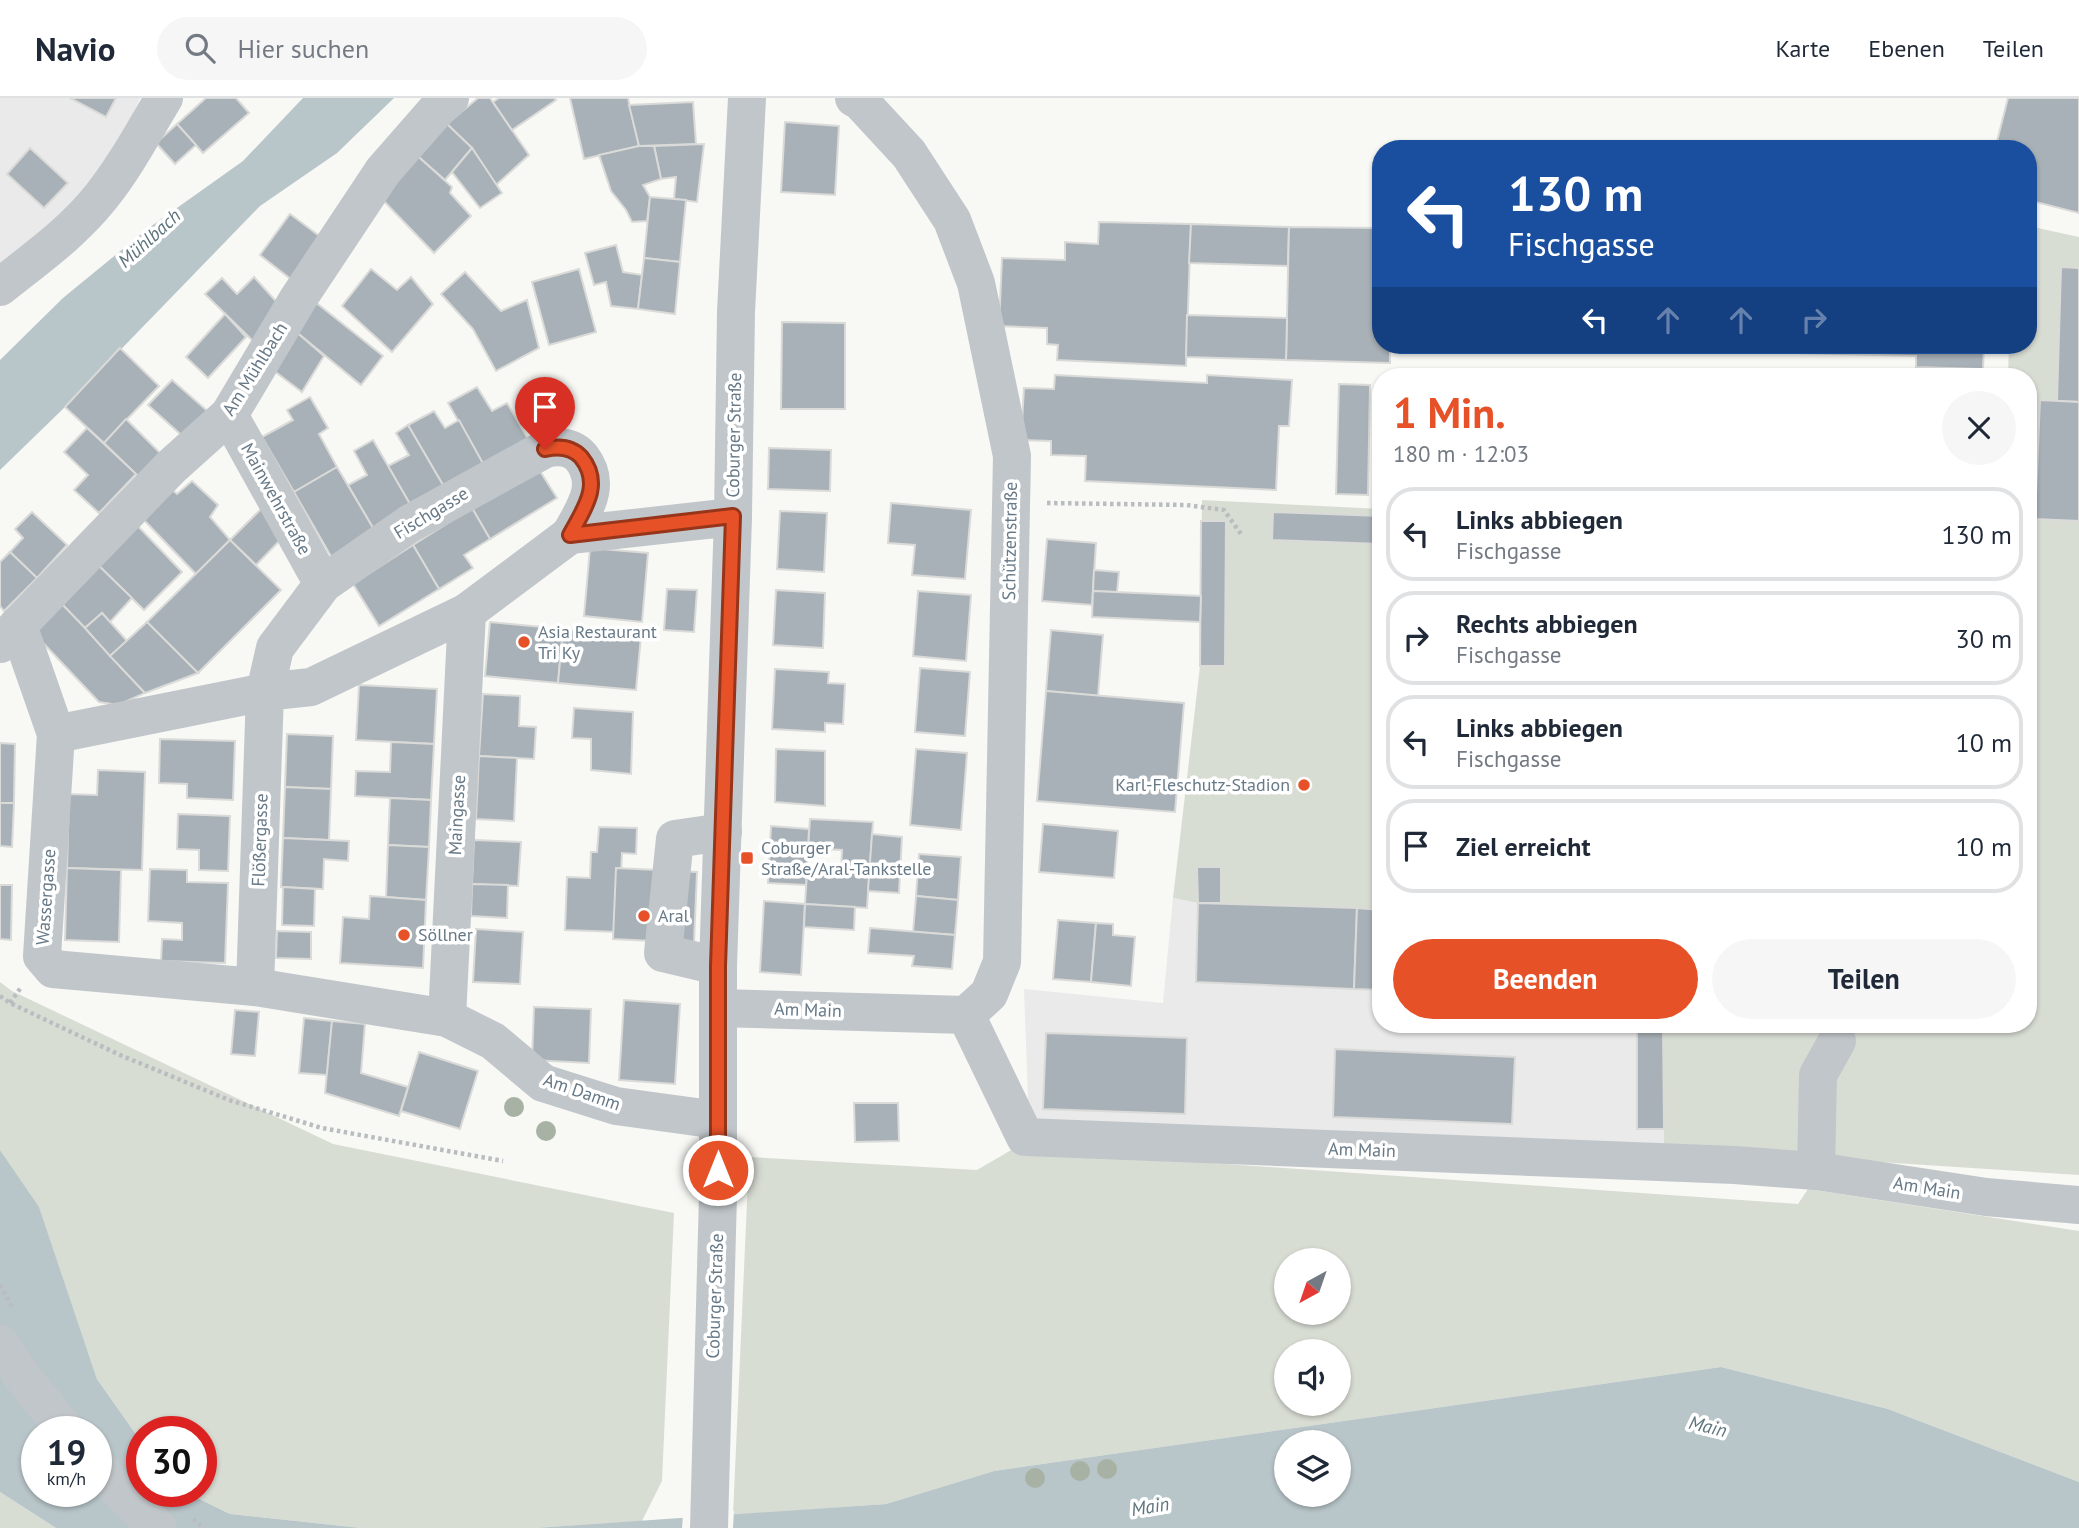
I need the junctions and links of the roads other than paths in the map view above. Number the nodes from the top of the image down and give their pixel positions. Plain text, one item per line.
1 (164, 98) edge
2 (450, 98) edge
3 (747, 98) edge
4 (869, 99) edge
5 (0, 287) edge
6 (229, 415) junction
7 (733, 516) junction
8 (570, 535) junction
9 (323, 583) junction
10 (467, 612) junction
11 (9, 635) edge
12 (265, 692) junction
13 (56, 734) junction
14 (723, 832) junction
15 (718, 966) junction
16 (255, 987) junction
17 (718, 1008) junction
18 (965, 1015) junction
19 (447, 1018) junction
20 (1837, 1041) dead end
21 (718, 1120) junction
22 (1816, 1171) junction
23 (2079, 1205) edge
24 (0, 1344) edge
25 (54, 1416) edge
26 (112, 1483) edge
27 (158, 1528) edge
28 (709, 1528) edge

1 - 5 street
2 - 6 street, Am Mühlbach
3 - 7 street, Coburger Straße
4 - 18 street, Schützenstraße
6 - 9 street, Mainwehrstraße
6 - 11 street, Am Mühlbach
7 - 8 street
7 - 14 street, Coburger Straße
8 - 9 street, Fischgasse
8 - 10 street, Fischgasse
9 - 12 street, Fischgasse
10 - 12 street, Fischgasse
10 - 19 street, Maingasse
11 - 13 street, Wassergasse
12 - 13 street, Fischgasse
12 - 16 street, Flößergasse
13 - 16 street, Wassergasse
14 - 15 street, Coburger Straße
14 - 15 street
15 - 17 street, Coburger Straße
16 - 19 street, Am Damm
17 - 18 street, Am Main
17 - 21 street, Coburger Straße
18 - 22 street, Am Main
19 - 21 street, Am Damm
20 - 22 street
21 - 28 street, Coburger Straße
22 - 23 street, Am Main
24 - 25 street
26 - 27 street

